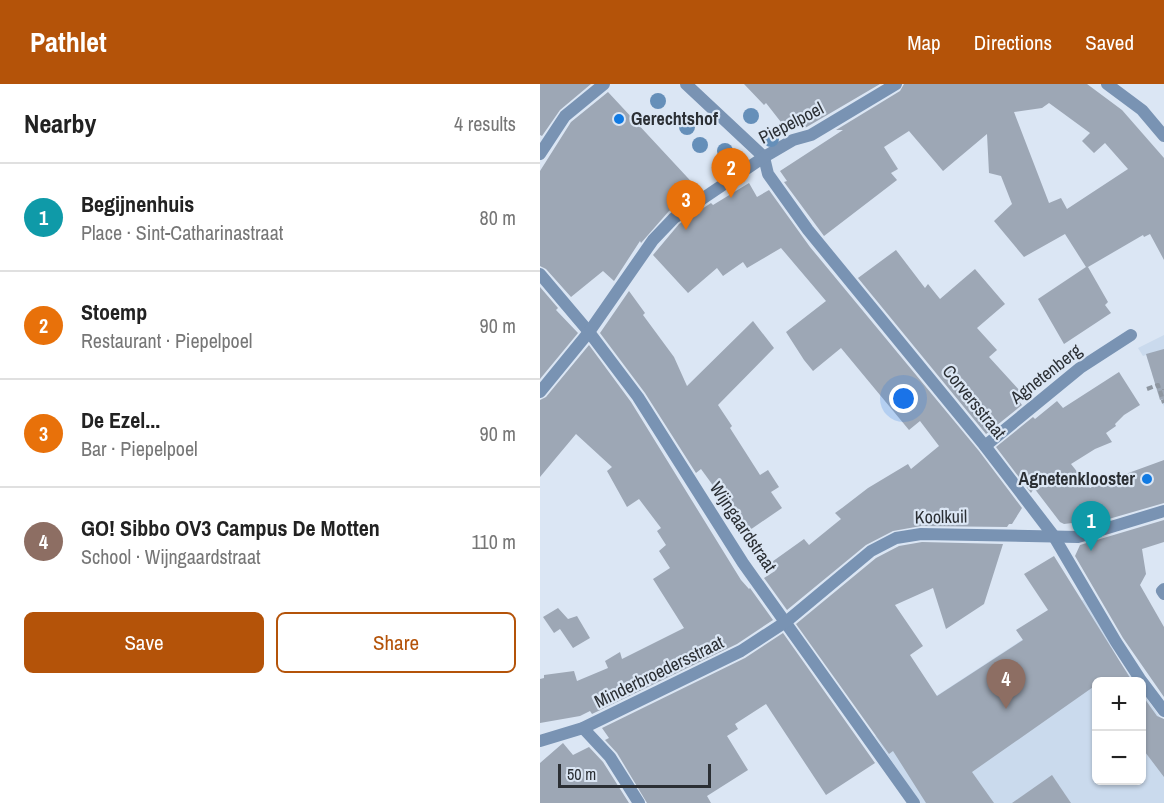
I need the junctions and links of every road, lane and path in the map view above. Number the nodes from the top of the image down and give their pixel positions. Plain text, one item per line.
1 (604, 84) edge
2 (686, 84) edge
3 (896, 84) edge
4 (1107, 84) edge
5 (1164, 136) edge
6 (543, 150) edge
7 (764, 157) junction
8 (540, 274) edge
9 (590, 332) junction
10 (1131, 335) dead end
11 (1147, 389) dead end
12 (540, 392) edge
13 (1164, 403) edge
14 (985, 446) junction
15 (1164, 511) edge
16 (1053, 535) junction
17 (787, 621) junction
18 (1164, 711) edge
19 (583, 728) junction
20 (540, 741) edge
21 (639, 803) edge
22 (914, 803) edge

1 - 6 street
2 - 7 street
3 - 7 street, Piepelpoel
4 - 5 street
7 - 9 street, Piepelpoel
7 - 14 street, Corversstraat
8 - 9 street, Wijngaardstraat
9 - 12 street, Piepelpoel
9 - 17 street, Wijngaardstraat
10 - 14 street, Agnetenberg
11 - 13 path
14 - 16 street, Corversstraat
15 - 16 street, Koolkuil
16 - 17 street, Koolkuil
16 - 18 street, Corversstraat
17 - 19 street, Minderbroedersstraat
17 - 22 street, Wijngaardstraat
19 - 20 street, Minderbroedersstraat
19 - 21 street

